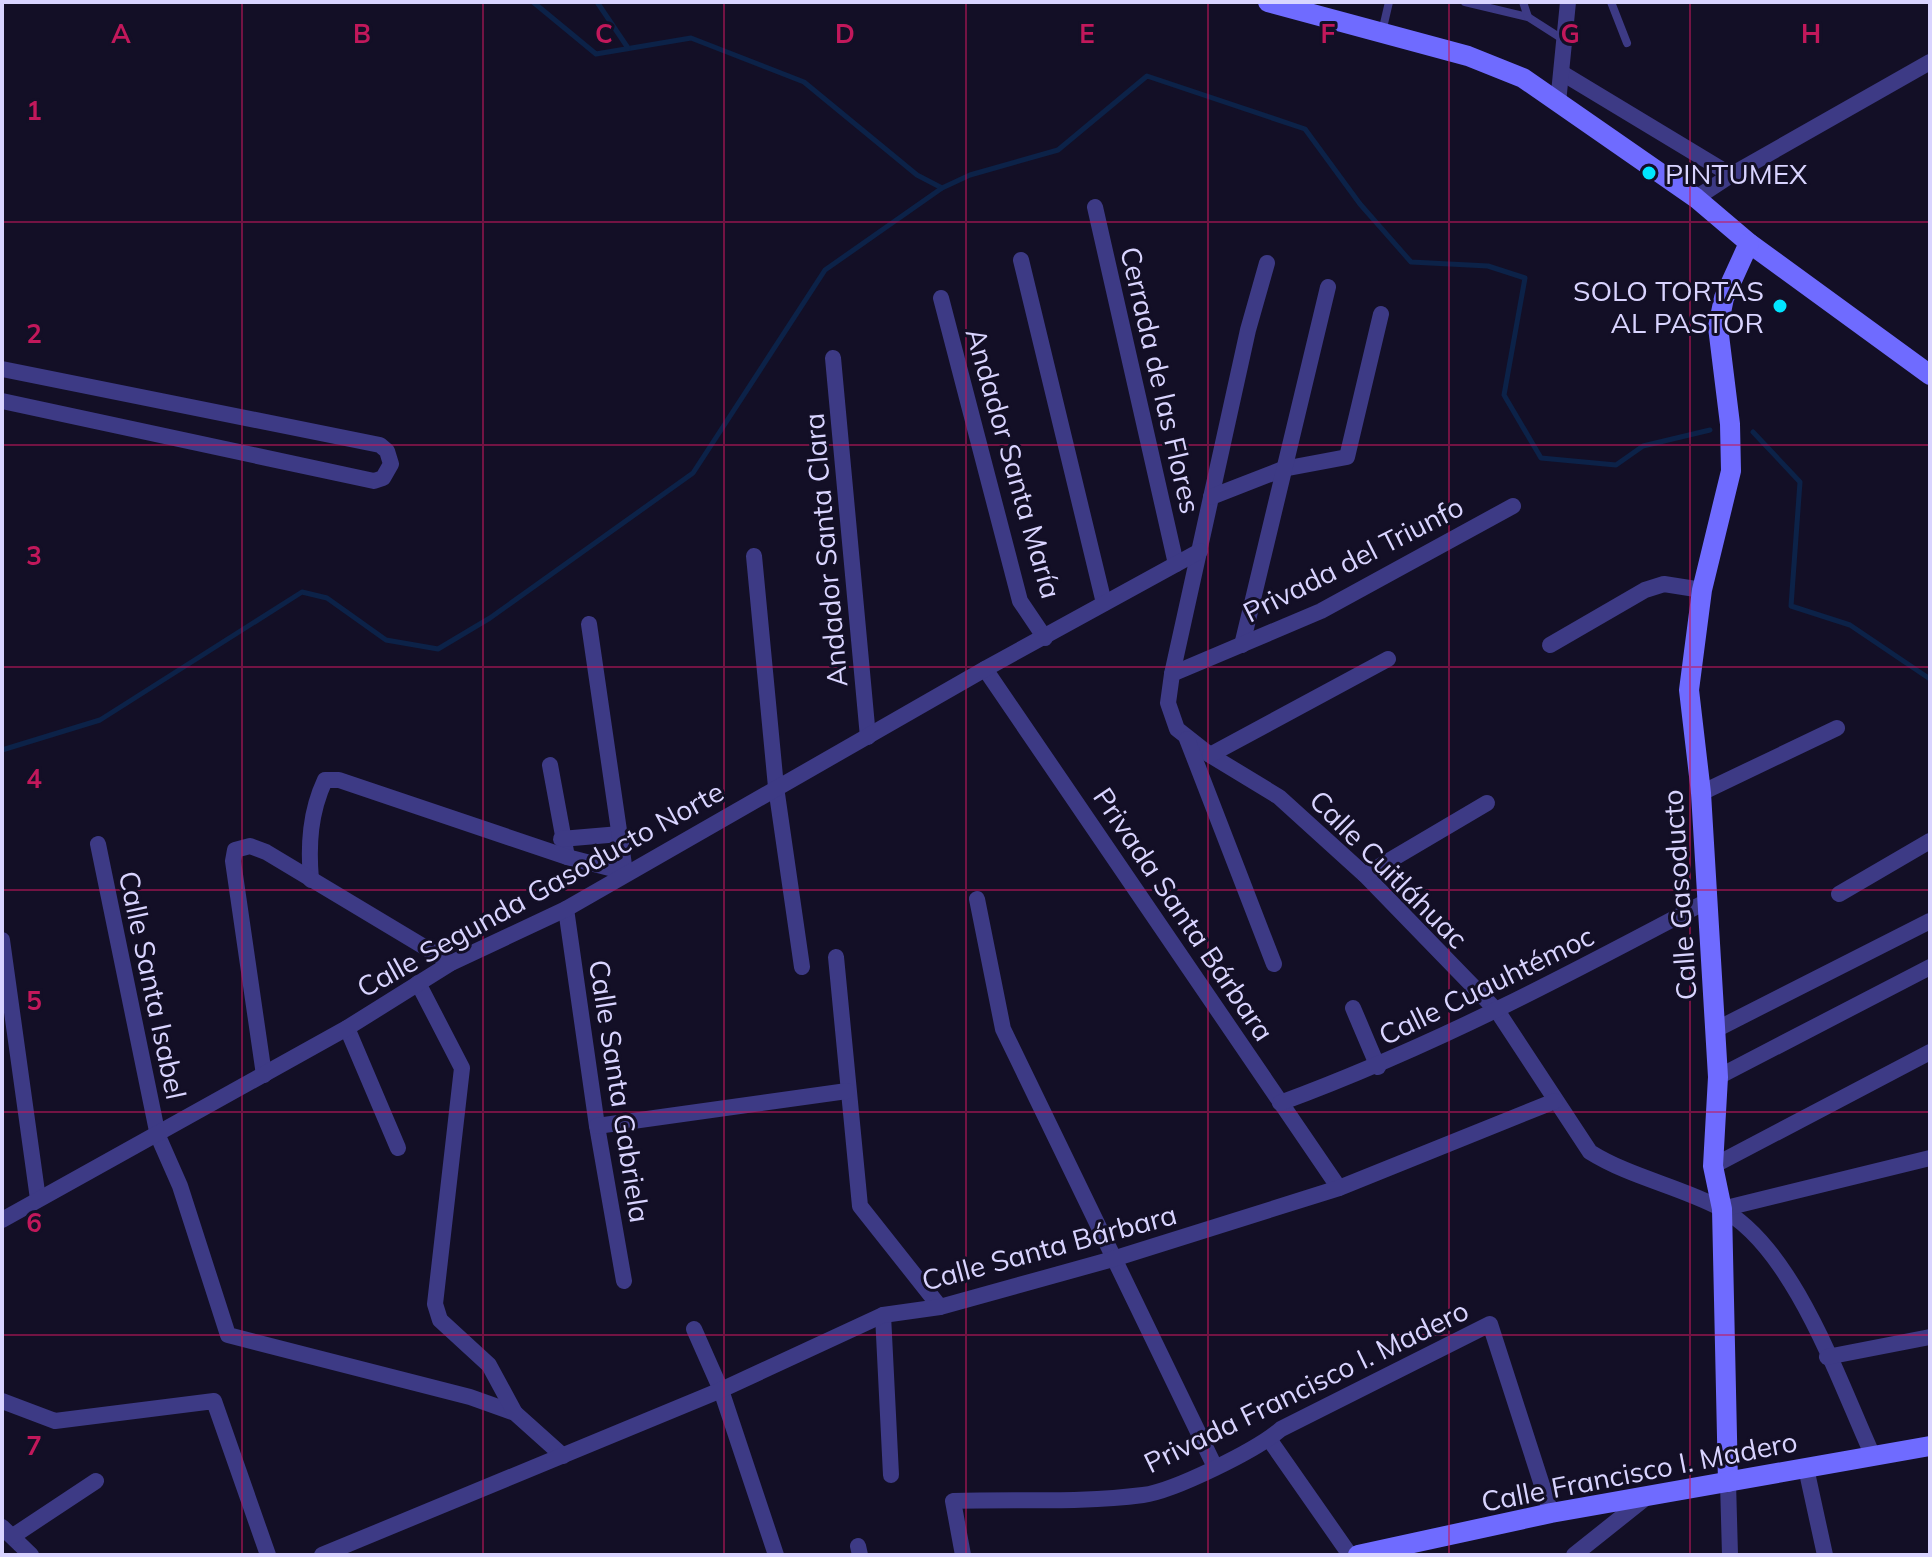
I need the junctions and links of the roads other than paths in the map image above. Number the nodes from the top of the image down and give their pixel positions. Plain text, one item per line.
1 (1268, 2) edge
2 (1389, 2) edge
3 (1465, 2) edge
4 (1523, 2) edge
5 (1568, 2) edge
6 (1611, 2) edge
7 (1486, 4) edge
8 (1528, 17) junction
9 (1382, 33) junction
10 (1565, 41) junction
11 (1627, 43) dead end
12 (1930, 62) edge
13 (1562, 73) junction
14 (1558, 103) junction
15 (1731, 175) junction
16 (1696, 198) junction
17 (1095, 207) dead end
18 (1749, 243) junction
19 (1021, 260) dead end
20 (1267, 263) dead end
21 (1328, 287) dead end
22 (941, 298) dead end
23 (1381, 314) dead end
24 (833, 358) dead end
25 (2, 369) edge
26 (1930, 375) edge
27 (2, 401) edge
28 (1283, 469) junction
29 (1211, 497) junction
30 (1513, 506) dead end
31 (1200, 551) junction
32 (754, 556) dead end
33 (1176, 564) junction
34 (1702, 590) junction
35 (1104, 603) junction
36 (589, 624) dead end
37 (1045, 638) junction
38 (1242, 645) junction
39 (1550, 645) dead end
40 (1388, 659) dead end
41 (985, 669) junction
42 (1172, 674) junction
43 (1837, 728) dead end
44 (868, 737) junction
45 (1187, 739) junction
46 (1210, 755) junction
47 (550, 765) dead end
48 (776, 787) junction
49 (1701, 793) junction
50 (1487, 803) dead end
51 (620, 834) junction
52 (561, 839) junction
53 (1930, 841) edge
54 (98, 844) dead end
55 (567, 857) junction
56 (625, 872) junction
57 (1365, 875) junction
58 (311, 880) junction
59 (1839, 894) dead end
60 (977, 899) dead end
61 (1709, 900) junction
62 (566, 909) junction
63 (1930, 921) edge
64 (2, 940) edge
65 (836, 957) dead end
66 (451, 963) junction
67 (1274, 964) dead end
68 (802, 967) dead end
69 (1930, 967) edge
70 (418, 983) junction
71 (1353, 1008) dead end
72 (1498, 1012) junction
73 (347, 1028) junction
74 (1715, 1030) junction
75 (1930, 1052) edge
76 (1378, 1067) junction
77 (264, 1075) junction
78 (1718, 1077) junction
79 (847, 1091) junction
80 (1555, 1101) junction
81 (1280, 1103) junction
82 (597, 1126) junction
83 (158, 1136) junction
84 (398, 1148) dead end
85 (1930, 1158) edge
86 (1713, 1166) junction
87 (1339, 1188) junction
88 (38, 1199) junction
89 (1722, 1209) junction
90 (2, 1220) edge
91 (1113, 1259) junction
92 (624, 1281) dead end
93 (940, 1307) junction
94 (883, 1315) junction
95 (694, 1329) dead end
96 (1930, 1337) edge
97 (1827, 1357) junction
98 (721, 1390) junction
99 (2, 1401) edge
100 (515, 1413) junction
101 (1269, 1439) junction
102 (1930, 1446) edge
103 (563, 1456) junction
104 (1873, 1456) junction
105 (1215, 1467) junction
106 (1806, 1468) junction
107 (891, 1475) dead end
108 (96, 1481) dead end
109 (1728, 1482) junction
110 (1651, 1494) junction
111 (1551, 1513) junction
112 (7, 1532) edge
113 (31, 1555) edge
114 (268, 1555) edge
115 (322, 1555) edge
116 (776, 1555) edge
117 (963, 1555) edge
118 (1350, 1555) edge
119 (1358, 1555) edge
120 (1574, 1555) edge
121 (1730, 1555) edge
122 (1825, 1555) edge

1 - 9 street
2 - 9 lane
3 - 7 lane
4 - 8 lane
5 - 10 street
6 - 11 lane
7 - 8 lane
8 - 10 lane
9 - 14 street
10 - 13 street
12 - 15 street
13 - 14 street
13 - 15 street
14 - 16 street
15 - 16 street
16 - 18 street
17 - 33 street, Cerrada de las Flores
18 - 26 street
18 - 34 street, Calle Gasoducto
19 - 35 street
20 - 29 street, Calle Cuitláhuac
21 - 28 street
22 - 37 street, Andador Santa María
23 - 28 street
24 - 44 street, Andador Santa Clara
25 - 27 street
28 - 29 street
28 - 38 street
29 - 31 street, Calle Cuitláhuac
30 - 38 street, Privada del Triunfo
31 - 33 street, Calle Segunda Gasoducto Norte
31 - 42 street, Calle Cuitláhuac
32 - 48 street
33 - 35 street, Calle Segunda Gasoducto Norte
34 - 39 street
34 - 49 street, Calle Gasoducto
35 - 37 street, Calle Segunda Gasoducto Norte
36 - 51 street
37 - 41 street, Calle Segunda Gasoducto Norte
38 - 42 street, Privada del Triunfo
40 - 46 street
41 - 44 street, Calle Segunda Gasoducto Norte
41 - 81 street, Privada Santa Bárbara
42 - 45 street, Calle Cuitláhuac
43 - 49 street
44 - 48 street, Calle Segunda Gasoducto Norte
45 - 46 street, Calle Cuitláhuac
45 - 67 street, Privada Santa Bárbara
46 - 57 street, Calle Cuitláhuac
47 - 52 street
48 - 56 street, Calle Segunda Gasoducto Norte
48 - 68 street
49 - 61 street, Calle Gasoducto
50 - 57 street
51 - 52 street
51 - 56 street
52 - 55 street
53 - 59 street
54 - 83 street, Calle Santa Isabel
55 - 56 street
55 - 58 street
56 - 62 street, Calle Segunda Gasoducto Norte
57 - 72 street, Calle Cuitláhuac
58 - 66 street
58 - 77 street
60 - 91 street
61 - 72 street, Calle Cuauhtémoc
61 - 74 street, Calle Gasoducto
62 - 66 street, Calle Segunda Gasoducto Norte
62 - 82 street, Calle Santa Gabriela
63 - 74 street
64 - 88 street
65 - 79 street
66 - 70 street, Calle Segunda Gasoducto Norte
69 - 78 street
70 - 73 street, Calle Segunda Gasoducto Norte
70 - 100 street
71 - 76 street
72 - 76 street, Calle Cuauhtémoc
72 - 80 street, Calle Cuitláhuac
73 - 77 street, Calle Segunda Gasoducto Norte
73 - 84 street
74 - 78 street, Calle Gasoducto
75 - 86 street
76 - 81 street, Calle Cuauhtémoc
77 - 83 street, Calle Segunda Gasoducto Norte
78 - 86 street, Calle Gasoducto
79 - 82 street
79 - 93 street
80 - 87 street, Calle Santa Bárbara
80 - 89 street, Calle Cuitláhuac
81 - 87 street, Privada Santa Bárbara
82 - 92 street, Calle Santa Gabriela
83 - 88 street, Calle Segunda Gasoducto Norte
83 - 100 street, Calle Santa Isabel
85 - 89 street
86 - 89 street, Calle Gasoducto
87 - 91 street, Calle Santa Bárbara
88 - 90 street, Calle Segunda Gasoducto Norte
89 - 97 street
89 - 109 street, Calle Gasoducto
91 - 93 street, Calle Santa Bárbara
91 - 105 street
93 - 94 street, Calle Santa Bárbara
94 - 98 street, Calle Santa Bárbara
94 - 107 street
95 - 98 street
96 - 97 street
97 - 104 street
98 - 103 street, Calle Santa Bárbara
98 - 116 street
99 - 114 street
100 - 103 street
101 - 105 street, Privada Francisco I. Madero
101 - 111 street, Privada Francisco I. Madero
101 - 118 street
102 - 104 street, Calle Francisco I. Madero
103 - 115 street, Calle Santa Bárbara
104 - 106 street, Calle Francisco I. Madero
105 - 117 street, Privada Francisco I. Madero
106 - 109 street, Calle Francisco I. Madero
106 - 122 street
108 - 112 street
109 - 110 street, Calle Francisco I. Madero
109 - 121 street, Calle Gasoducto
110 - 111 street, Calle Francisco I. Madero
110 - 120 street
111 - 119 street, Calle Francisco I. Madero
112 - 113 street

